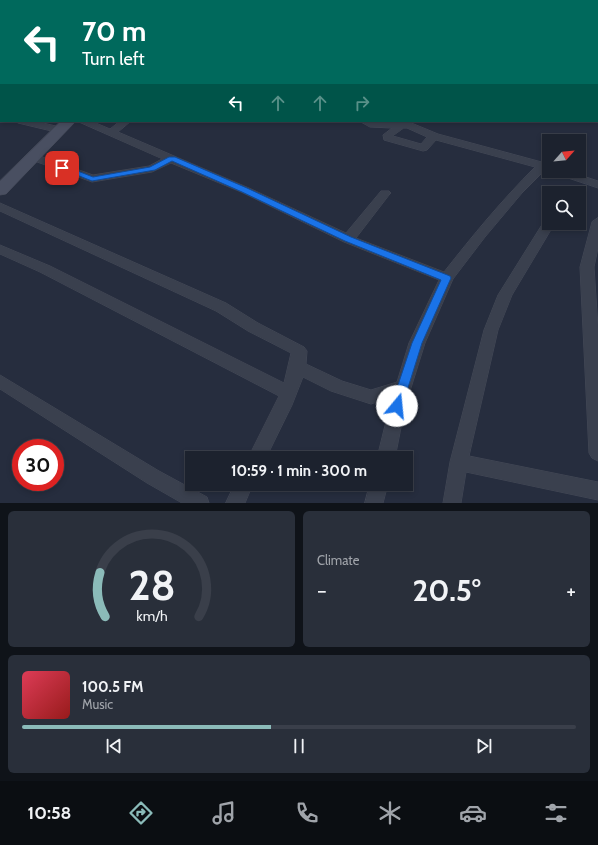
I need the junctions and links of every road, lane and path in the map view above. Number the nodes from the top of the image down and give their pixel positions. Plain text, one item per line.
1 (33, 122) edge
2 (84, 122) edge
3 (125, 122) edge
4 (366, 122) edge
5 (65, 125) edge
6 (402, 125) junction
7 (111, 133) junction
8 (434, 136) junction
9 (33, 157) junction
10 (172, 158) junction
11 (542, 166) edge
12 (542, 170) edge
13 (578, 178) edge
14 (598, 185) edge
15 (0, 190) edge
16 (385, 193) dead end
17 (0, 207) edge
18 (598, 222) edge
19 (545, 230) edge
20 (348, 239) junction
21 (0, 249) edge
22 (446, 278) junction
23 (297, 367) junction
24 (0, 381) edge
25 (403, 387) junction
26 (288, 393) junction
27 (260, 451) edge
28 (388, 451) edge
29 (598, 453) edge
30 (459, 462) junction
31 (241, 491) edge
32 (377, 491) edge
33 (598, 491) edge
34 (200, 503) edge
35 (235, 503) edge
36 (374, 503) edge
37 (452, 503) edge

1 - 5 street
2 - 7 street
3 - 7 street
4 - 6 street
5 - 9 main road
6 - 8 street
6 - 8 street
7 - 10 street
8 - 11 street
9 - 10 street
9 - 15 main road
10 - 20 street
12 - 22 street
13 - 14 street
16 - 20 street
17 - 23 street
18 - 29 street
19 - 30 street
20 - 22 street
21 - 26 street
22 - 25 street
23 - 25 street
23 - 26 street
24 - 34 street
25 - 28 street
26 - 27 street
30 - 33 street
30 - 37 street
31 - 35 street
32 - 36 street

